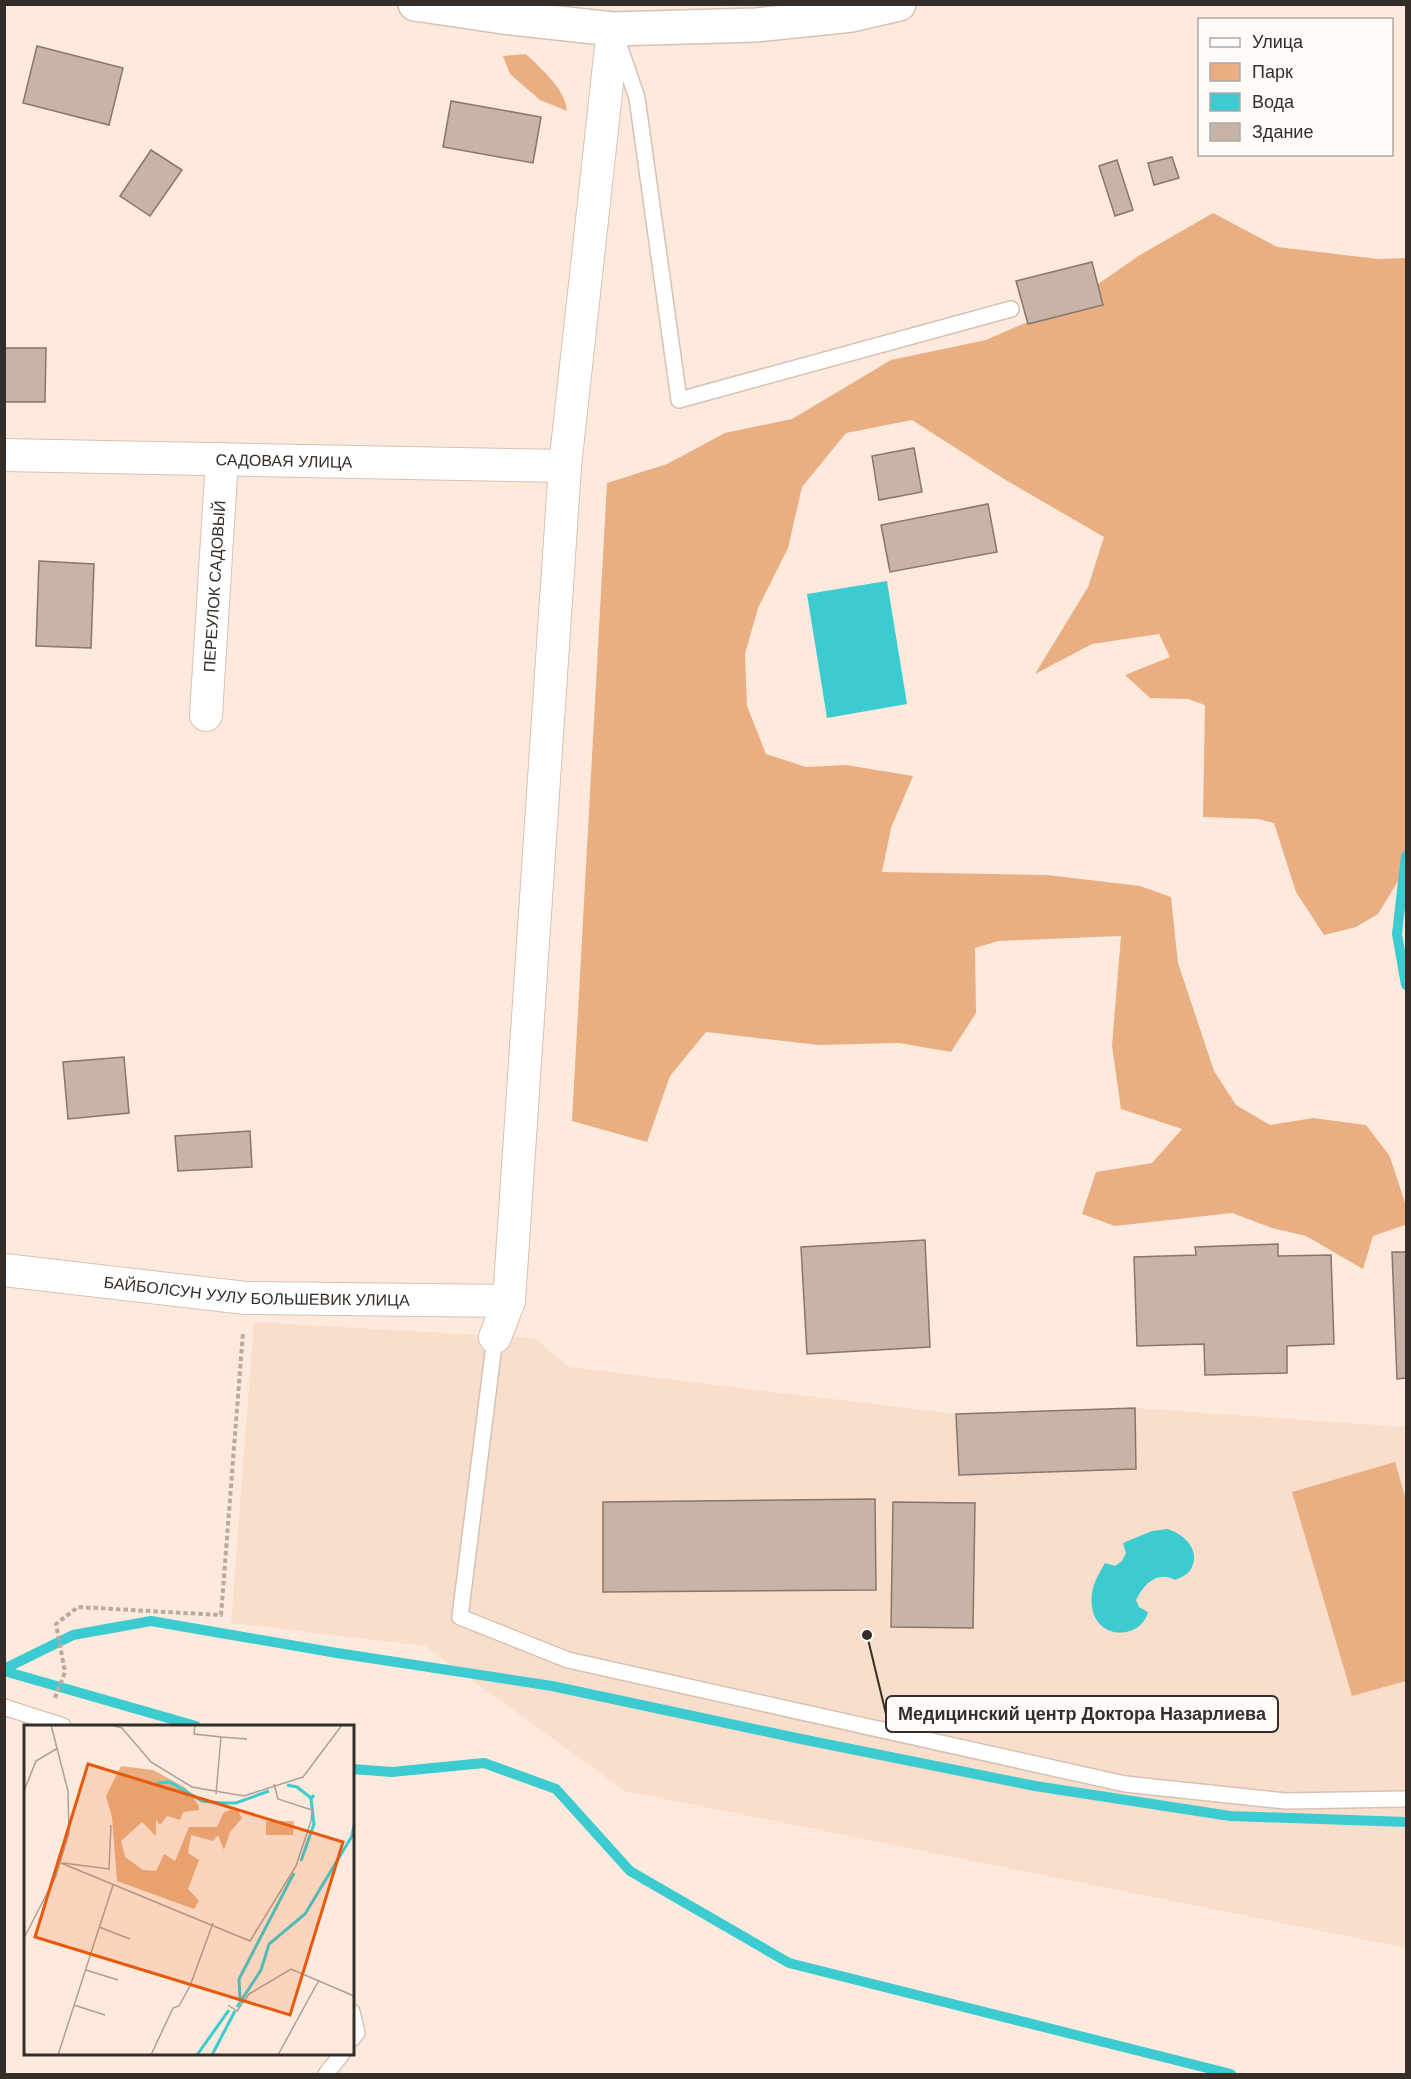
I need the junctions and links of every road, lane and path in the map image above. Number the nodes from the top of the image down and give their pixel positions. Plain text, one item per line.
1 (415, 4) edge
2 (899, 4) edge
3 (614, 28) junction
4 (1011, 309) dead end
5 (4, 455) edge
6 (222, 459) junction
7 (565, 466) junction
8 (206, 715) dead end
9 (4, 1270) edge
10 (246, 1298) junction
11 (509, 1301) junction
12 (495, 1337) joint
13 (54, 1699) dead end
14 (4, 1707) edge
15 (60, 1725) edge
16 (1407, 1799) edge
17 (354, 2020) edge
18 (354, 2036) edge
19 (341, 2055) edge
20 (326, 2074) edge

1 - 3 main road
2 - 3 main road
3 - 4 lane
3 - 7 street
5 - 6 street, САДОВАЯ УЛИЦА
6 - 7 street, САДОВАЯ УЛИЦА
6 - 8 street, ПЕРЕУЛОК САДОВЫЙ
7 - 11 street
9 - 10 street, БАЙБОЛСУН УУЛУ БОЛЬШЕВИК УЛИЦА
10 - 11 street, БАЙБОЛСУН УУЛУ БОЛЬШЕВИК УЛИЦА
10 - 13 path
11 - 12 street
12 - 16 lane
14 - 15 lane
17 - 18 lane
19 - 20 lane

